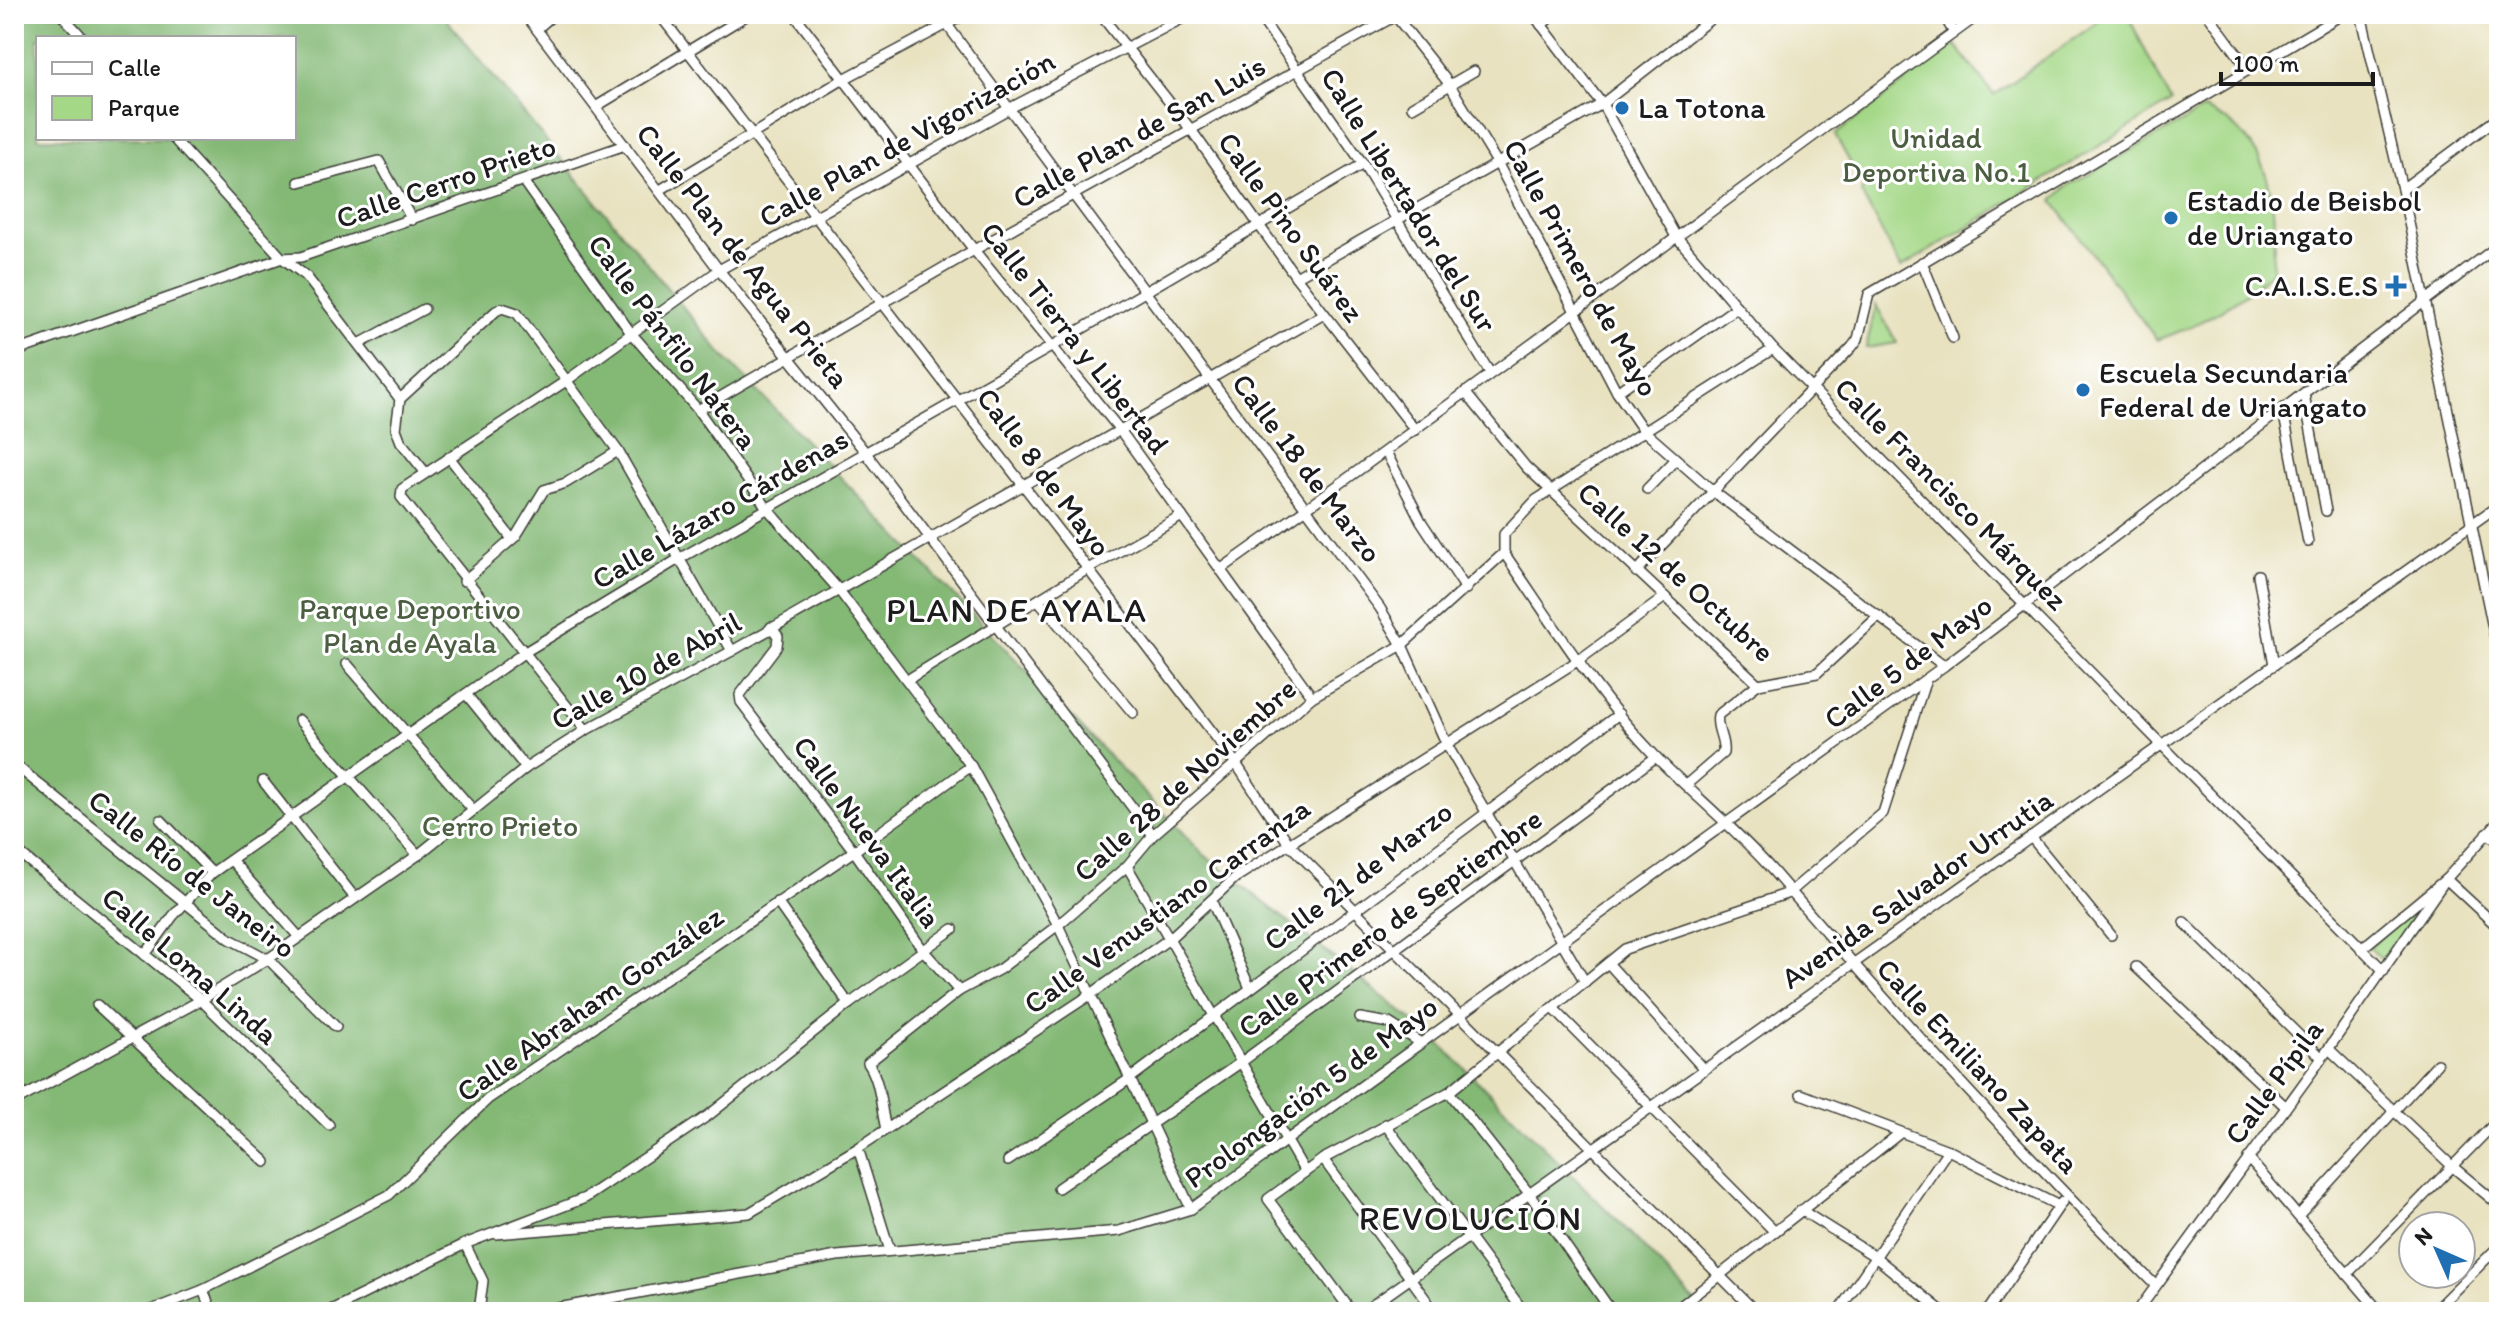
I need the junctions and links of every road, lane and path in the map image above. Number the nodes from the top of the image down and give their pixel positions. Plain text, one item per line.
1 (61, 14) edge
2 (525, 14) edge
3 (554, 14) edge
4 (659, 14) edge
5 (749, 14) edge
6 (794, 14) edge
7 (939, 14) edge
8 (966, 14) edge
9 (1100, 14) edge
10 (1191, 14) edge
11 (1258, 14) edge
12 (1533, 14) edge
13 (1555, 14) edge
14 (1717, 14) edge
15 (1943, 14) edge
16 (1980, 14) edge
17 (2208, 14) edge
18 (2343, 14) edge
19 (2361, 14) edge
20 (1394, 15) edge
21 (948, 25) junction
22 (1541, 25) junction
23 (537, 29) junction
24 (1954, 33) junction
25 (81, 36) edge
26 (1124, 48) junction
27 (686, 51) junction
28 (2249, 70) junction
29 (1300, 71) junction
30 (1474, 71) dead end
31 (842, 80) junction
32 (1450, 85) junction
33 (1602, 104) junction
34 (597, 106) junction
35 (1012, 107) junction
36 (1412, 107) dead end
37 (2499, 117) edge
38 (1192, 131) junction
39 (752, 132) junction
40 (175, 140) edge
41 (625, 145) junction
42 (909, 163) junction
43 (1363, 164) junction
44 (1498, 164) junction
45 (523, 181) junction
46 (299, 182) dead end
47 (2402, 189) junction
48 (660, 190) junction
49 (1075, 195) junction
50 (818, 217) junction
51 (412, 220) junction
52 (1396, 220) junction
53 (1258, 225) junction
54 (1675, 235) junction
55 (2499, 245) edge
56 (974, 250) junction
57 (282, 258) junction
58 (1922, 262) junction
59 (719, 270) junction
60 (1296, 277) junction
61 (1147, 291) junction
62 (882, 302) junction
63 (2424, 303) junction
64 (1737, 307) junction
65 (424, 309) dead end
66 (1573, 311) junction
67 (1324, 314) junction
68 (631, 333) junction
69 (1953, 338) dead end
70 (359, 344) junction
71 (1051, 347) junction
72 (1773, 349) junction
73 (14, 352) edge
74 (789, 357) junction
75 (1490, 373) junction
76 (1210, 379) junction
77 (566, 381) junction
78 (1810, 386) junction
79 (1465, 392) junction
80 (1617, 392) junction
81 (2304, 394) junction
82 (400, 399) junction
83 (959, 400) junction
84 (698, 410) junction
85 (2283, 410) junction
86 (1120, 430) junction
87 (1415, 430) junction
88 (1643, 430) junction
89 (618, 451) junction
90 (1386, 452) junction
91 (866, 453) junction
92 (449, 457) junction
93 (1676, 459) junction
94 (425, 472) junction
95 (1023, 486) junction
96 (1647, 489) dead end
97 (1550, 491) junction
98 (1714, 492) junction
99 (2499, 505) edge
100 (767, 508) junction
101 (1307, 508) junction
102 (2326, 511) dead end
103 (1182, 516) junction
104 (2470, 526) junction
105 (930, 538) junction
106 (512, 539) junction
107 (2308, 542) dead end
108 (1504, 553) junction
109 (677, 560) junction
110 (1088, 569) junction
111 (1220, 570) junction
112 (1636, 572) junction
113 (2258, 575) dead end
114 (464, 581) junction
115 (838, 589) junction
116 (1466, 589) junction
117 (1665, 597) junction
118 (1038, 600) junction
119 (2027, 604) junction
120 (1879, 616) junction
121 (998, 626) junction
122 (771, 627) junction
123 (1402, 645) junction
124 (732, 651) junction
125 (525, 652) junction
126 (2499, 657) edge
127 (1579, 660) junction
128 (347, 664) dead end
129 (2274, 665) junction
130 (1944, 666) junction
131 (1926, 679) junction
132 (907, 680) junction
133 (1758, 684) junction
134 (466, 694) junction
135 (1312, 697) junction
136 (1133, 713) dead end
137 (1619, 714) junction
138 (299, 720) dead end
139 (586, 730) junction
140 (407, 736) junction
141 (1447, 745) junction
142 (2162, 745) junction
143 (1656, 757) junction
144 (1235, 762) junction
145 (14, 764) edge
146 (971, 766) junction
147 (526, 768) junction
148 (346, 777) junction
149 (263, 781) dead end
150 (1687, 784) junction
151 (473, 810) junction
152 (1486, 811) junction
153 (292, 816) junction
154 (161, 820) dead end
155 (2499, 821) edge
156 (1727, 825) junction
157 (2487, 833) junction
158 (1153, 835) junction
159 (2031, 837) junction
160 (2499, 842) edge
161 (1289, 844) junction
162 (14, 849) edge
163 (854, 851) junction
164 (418, 855) junction
165 (232, 861) junction
166 (1514, 861) junction
167 (1127, 866) junction
168 (212, 873) junction
169 (2446, 879) junction
170 (1789, 893) junction
171 (355, 898) junction
172 (187, 902) junction
173 (777, 902) junction
174 (1212, 902) junction
175 (1354, 909) junction
176 (2184, 922) dead end
177 (1058, 925) junction
178 (2499, 928) edge
179 (953, 929) dead end
180 (2111, 935) dead end
181 (299, 937) junction
182 (1169, 939) junction
183 (1560, 943) junction
184 (2361, 949) junction
185 (923, 950) junction
186 (1394, 951) junction
187 (145, 955) junction
188 (268, 959) junction
189 (1608, 963) junction
190 (1851, 965) junction
191 (2136, 967) dead end
192 (2384, 971) junction
193 (1585, 982) junction
194 (1250, 988) junction
195 (959, 991) junction
196 (1090, 995) junction
197 (201, 1000) junction
198 (849, 1004) junction
199 (97, 1005) dead end
200 (1554, 1009) junction
201 (1213, 1016) junction
202 (1459, 1016) junction
203 (1360, 1018) dead end
204 (336, 1027) dead end
205 (133, 1035) junction
206 (1421, 1043) junction
207 (2325, 1053) junction
208 (1498, 1055) junction
209 (1240, 1063) junction
210 (2437, 1064) dead end
211 (1704, 1069) junction
212 (1128, 1080) junction
213 (1449, 1092) junction
214 (1801, 1094) dead end
215 (14, 1102) edge
216 (1652, 1105) junction
217 (2286, 1107) junction
218 (2395, 1111) junction
219 (2499, 1119) edge
220 (1385, 1124) junction
221 (329, 1125) dead end
222 (1151, 1126) junction
223 (886, 1129) junction
224 (1900, 1133) junction
225 (1285, 1142) junction
226 (858, 1148) junction
227 (1592, 1148) junction
228 (1948, 1150) junction
229 (2248, 1158) junction
230 (1323, 1159) junction
231 (1008, 1161) dead end
232 (266, 1162) dead end
233 (2453, 1167) junction
234 (1305, 1172) junction
235 (1058, 1188) dead end
236 (1528, 1192) junction
237 (2066, 1196) junction
238 (2499, 1205) edge
239 (2059, 1206) junction
240 (1191, 1209) junction
241 (1801, 1210) junction
242 (2298, 1216) junction
243 (1774, 1231) junction
244 (496, 1234) junction
245 (1468, 1236) junction
246 (465, 1244) junction
247 (2499, 1246) edge
248 (890, 1251) junction
249 (1874, 1256) junction
250 (2347, 1274) junction
251 (1409, 1277) junction
252 (1719, 1277) junction
253 (2155, 1285) junction
254 (203, 1290) junction
255 (550, 1310) edge
256 (146, 1312) edge
257 (212, 1312) edge
258 (327, 1312) edge
259 (479, 1312) edge
260 (537, 1312) edge
261 (1352, 1312) edge
262 (1363, 1312) edge
263 (1435, 1312) edge
264 (1524, 1312) edge
265 (1612, 1312) edge
266 (1673, 1312) edge
267 (1756, 1312) edge
268 (1838, 1312) edge
269 (1943, 1312) edge
270 (1987, 1312) edge
271 (2137, 1312) edge
272 (2380, 1312) edge
273 (2433, 1312) edge

1 - 25 street
2 - 23 street, Calle Plan de Agua Prieta
3 - 23 street
4 - 27 street, Calle 8 de Mayo
5 - 27 street
6 - 31 street, Calle Tierra y Libertad
7 - 21 street, Calle 18 de Marzo
8 - 21 street
9 - 26 street, Calle Pino Suárez
10 - 26 street, Calle Plan de Vigorización
11 - 29 street, Calle Libertador del Sur
12 - 22 street, Calle Francisco Márquez
13 - 22 street
14 - 33 street
15 - 24 street
16 - 24 street
17 - 28 street
18 - 28 street
19 - 47 street
20 - 29 street, Calle Plan de San Luis
20 - 32 street, Calle Primero de Mayo
21 - 31 street
21 - 35 street, Calle 18 de Marzo
22 - 33 street, Calle Francisco Márquez
23 - 34 street, Calle Plan de Agua Prieta
24 - 54 street
26 - 35 street, Calle Plan de Vigorización
26 - 38 street, Calle Pino Suárez
27 - 34 street
27 - 39 street, Calle 8 de Mayo
28 - 58 street
29 - 38 street, Calle Plan de San Luis
29 - 43 street, Calle Libertador del Sur
30 - 32 street
31 - 39 street
31 - 42 street, Calle Tierra y Libertad
32 - 36 street
32 - 44 street, Calle Primero de Mayo
33 - 44 street
33 - 54 street, Calle Francisco Márquez
34 - 41 street, Calle Plan de Agua Prieta
35 - 42 street, Calle Plan de Vigorización
35 - 49 street, Calle 18 de Marzo
37 - 47 street
38 - 49 street, Calle Plan de San Luis
38 - 53 street, Calle Pino Suárez
39 - 48 street
39 - 50 street, Calle 8 de Mayo
40 - 57 street
41 - 45 street, Calle Cerro Prieto
41 - 48 street, Calle Plan de Agua Prieta
42 - 50 street, Calle Plan de Vigorización
42 - 56 street, Calle Tierra y Libertad
43 - 52 street, Calle Libertador del Sur
43 - 53 street, Calle Lázaro Cárdenas
44 - 52 street
44 - 66 street, Calle Primero de Mayo
45 - 51 street, Calle Cerro Prieto
45 - 68 street, Calle Pánfilo Natera
46 - 51 street
47 - 63 street
48 - 59 street, Calle Plan de Agua Prieta
49 - 56 street, Calle Plan de San Luis
49 - 61 street, Calle 18 de Marzo
50 - 59 street, Calle Plan de Vigorización
50 - 62 street, Calle 8 de Mayo
51 - 57 street, Calle Cerro Prieto
52 - 60 street
52 - 75 street, Calle Libertador del Sur
53 - 60 street, Calle Pino Suárez
53 - 61 street, Calle Lázaro Cárdenas
54 - 64 street, Calle Francisco Márquez
54 - 66 street
55 - 63 street, Calle 5 de Mayo
56 - 62 street, Calle Plan de San Luis
56 - 71 street, Calle Tierra y Libertad
57 - 70 street
57 - 73 street, Calle Cerro Prieto
58 - 69 street
58 - 78 street
59 - 68 street, Calle Plan de Vigorización
59 - 74 street, Calle Plan de Agua Prieta
60 - 67 street, Calle Pino Suárez
61 - 71 street, Calle Lázaro Cárdenas
61 - 76 street, Calle 18 de Marzo
62 - 74 street, Calle Plan de San Luis
62 - 83 street, Calle 8 de Mayo
63 - 81 street, Calle 5 de Mayo
63 - 104 street
64 - 72 street, Calle Francisco Márquez
64 - 80 street
65 - 70 street
66 - 75 street
66 - 80 street, Calle Primero de Mayo
67 - 76 street, Calle 10 de Abril
67 - 87 street, Calle Pino Suárez
68 - 77 street, Calle Plan de Vigorización
68 - 84 street, Calle Pánfilo Natera
70 - 82 street
71 - 83 street, Calle Lázaro Cárdenas
71 - 86 street, Calle Tierra y Libertad
72 - 78 street, Calle Francisco Márquez
72 - 88 street, Calle 28 de Noviembre
74 - 84 street, Calle Plan de San Luis
74 - 91 street, Calle Plan de Agua Prieta
75 - 79 street
76 - 86 street, Calle 10 de Abril
76 - 101 street, Calle 18 de Marzo
77 - 82 street
77 - 89 street
77 - 92 street, Calle Plan de Vigorización
78 - 98 street
78 - 119 street, Calle Francisco Márquez
79 - 87 street
79 - 97 street, Calle 12 de Octubre
80 - 88 street, Calle Primero de Mayo
81 - 85 street, Calle 5 de Mayo
81 - 102 street
82 - 94 street
83 - 91 street, Calle Lázaro Cárdenas
83 - 95 street, Calle 8 de Mayo
84 - 100 street, Calle Pánfilo Natera
85 - 107 street
85 - 119 street, Calle 5 de Mayo
86 - 95 street, Calle 10 de Abril
86 - 103 street, Calle Tierra y Libertad
87 - 90 street
88 - 93 street, Calle Primero de Mayo
88 - 97 street, Calle 28 de Noviembre
89 - 106 street
89 - 109 street
90 - 101 street
90 - 116 street
91 - 100 street, Calle Lázaro Cárdenas
91 - 105 street, Calle Plan de Agua Prieta
92 - 94 street, Calle Plan de Vigorización
92 - 106 street
93 - 96 street
93 - 98 street, Calle Primero de Mayo
94 - 114 street, Calle Plan de Vigorización
95 - 105 street, Calle 10 de Abril
95 - 110 street, Calle 8 de Mayo
97 - 108 street, Calle 28 de Noviembre
97 - 112 street, Calle 12 de Octubre
98 - 112 street
98 - 120 street, Calle Primero de Mayo
99 - 104 street, Avenida Salvador Urrutia
100 - 109 street, Calle Lázaro Cárdenas
100 - 115 street, Calle Pánfilo Natera
101 - 111 street
101 - 123 street, Calle 18 de Marzo
103 - 110 street
103 - 111 street, Calle Tierra y Libertad
104 - 126 street
104 - 129 street, Avenida Salvador Urrutia
105 - 115 street, Calle 10 de Abril
105 - 121 street, Calle Plan de Agua Prieta
106 - 114 street
108 - 116 street, Calle 28 de Noviembre
108 - 127 street, Calle Emiliano Zapata
109 - 124 street
109 - 125 street, Calle Lázaro Cárdenas
110 - 118 street
110 - 144 street, Calle 8 de Mayo
111 - 135 street, Calle Tierra y Libertad
112 - 117 street, Calle 12 de Octubre
113 - 129 street
114 - 125 street
115 - 122 street, Calle 10 de Abril
115 - 132 street, Calle Pánfilo Natera
116 - 123 street, Calle 28 de Noviembre
117 - 127 street, Calle Venustiano Carranza
117 - 133 street, Calle 12 de Octubre
118 - 121 street
118 - 136 street
119 - 130 street, Calle 5 de Mayo
119 - 142 street, Calle Francisco Márquez
120 - 130 street, Calle Primero de Mayo
120 - 133 street, Calle 12 de Octubre
121 - 132 street
121 - 158 street, Calle Plan de Agua Prieta
122 - 124 street, Calle 10 de Abril
122 - 163 street, Calle Nueva Italia
123 - 135 street, Calle 28 de Noviembre
123 - 141 street, Calle 18 de Marzo
124 - 139 street, Calle 10 de Abril
125 - 134 street, Calle Lázaro Cárdenas
125 - 139 street
127 - 137 street, Calle Emiliano Zapata
127 - 141 street, Calle Venustiano Carranza
128 - 140 street
129 - 142 street, Avenida Salvador Urrutia
130 - 131 street, Calle 5 de Mayo
131 - 156 street, Calle 5 de Mayo
131 - 170 street
132 - 146 street, Calle Pánfilo Natera
133 - 150 street
134 - 140 street, Calle Lázaro Cárdenas
134 - 147 street
135 - 144 street, Calle 28 de Noviembre
137 - 143 street, Calle Emiliano Zapata
137 - 152 street, Calle 21 de Marzo
138 - 148 street
139 - 147 street, Calle 10 de Abril
140 - 148 street, Calle Lázaro Cárdenas
140 - 151 street
141 - 152 street, Calle 18 de Marzo
141 - 161 street, Calle Venustiano Carranza
142 - 159 street, Avenida Salvador Urrutia
142 - 184 street, Calle Francisco Márquez
143 - 150 street, Calle Emiliano Zapata
143 - 166 street, Calle Primero de Septiembre
144 - 158 street, Calle 28 de Noviembre
144 - 161 street, Calle 8 de Mayo
145 - 172 street, Calle Río de Janeiro
146 - 163 street, Calle Abraham González
146 - 177 street, Calle Pánfilo Natera
147 - 151 street, Calle 10 de Abril
148 - 153 street, Calle Lázaro Cárdenas
148 - 164 street
149 - 153 street
150 - 156 street, Calle Emiliano Zapata
151 - 164 street, Calle 10 de Abril
152 - 166 street, Calle 18 de Marzo
152 - 175 street, Calle 21 de Marzo
153 - 165 street, Calle Lázaro Cárdenas
153 - 171 street
154 - 168 street
155 - 157 street, Calle Pípila
156 - 170 street, Calle Emiliano Zapata
156 - 183 street, Prolongación 5 de Mayo
157 - 160 street
157 - 169 street, Calle Pípila
158 - 167 street, Calle 28 de Noviembre
159 - 180 street
159 - 190 street, Avenida Salvador Urrutia
161 - 174 street, Calle Venustiano Carranza
161 - 175 street, Calle 8 de Mayo
162 - 187 street, Calle Loma Linda
163 - 173 street, Calle Abraham González
163 - 185 street, Calle Nueva Italia
164 - 171 street, Calle 10 de Abril
165 - 168 street, Calle Lázaro Cárdenas
165 - 181 street
166 - 183 street, Calle 18 de Marzo
166 - 186 street, Calle Primero de Septiembre
167 - 177 street, Calle 28 de Noviembre
167 - 182 street
168 - 172 street, Calle Lázaro Cárdenas
169 - 178 street
169 - 184 street, Calle Pípila
169 - 192 street, Calle Pípila
170 - 189 street
170 - 190 street, Calle Emiliano Zapata
171 - 181 street, Calle 10 de Abril
172 - 187 street, Calle Lázaro Cárdenas
172 - 188 street, Calle Río de Janeiro
173 - 198 street
173 - 254 street, Calle Abraham González
174 - 182 street, Calle Venustiano Carranza
174 - 194 street
175 - 186 street, Calle 8 de Mayo
175 - 194 street, Calle 21 de Marzo
176 - 207 street
177 - 195 street, Calle 28 de Noviembre
177 - 196 street, Calle Pánfilo Natera
179 - 185 street
181 - 188 street, Calle 10 de Abril
182 - 196 street, Calle Venustiano Carranza
182 - 201 street
183 - 193 street, Calle 18 de Marzo
183 - 202 street, Prolongación 5 de Mayo
184 - 192 street, Calle Francisco Márquez
185 - 195 street, Calle Nueva Italia
185 - 198 street
186 - 202 street, Calle 8 de Mayo
186 - 209 street, Calle Primero de Septiembre
187 - 197 street, Calle Loma Linda
188 - 197 street, Calle 10 de Abril
188 - 204 street, Calle Río de Janeiro
189 - 193 street
189 - 211 street
190 - 211 street, Avenida Salvador Urrutia
190 - 237 street, Calle Emiliano Zapata
191 - 217 street
192 - 207 street, Calle Pípila
193 - 200 street
194 - 201 street, Calle 21 de Marzo
195 - 223 street, Calle 28 de Noviembre
196 - 212 street, Calle Pánfilo Natera
196 - 223 street, Calle Venustiano Carranza
197 - 205 street, Calle 10 de Abril
197 - 221 street, Calle Loma Linda
198 - 244 street
199 - 205 street
200 - 208 street
200 - 216 street
201 - 209 street
201 - 212 street, Calle 21 de Marzo
202 - 206 street, Prolongación 5 de Mayo
202 - 208 street, Calle 8 de Mayo
203 - 206 street
205 - 215 street, Calle 10 de Abril
205 - 232 street
206 - 225 street, Prolongación 5 de Mayo
207 - 217 street, Calle Pípila
207 - 218 street
208 - 213 street
208 - 227 street, Calle 8 de Mayo
209 - 222 street, Calle Primero de Septiembre
209 - 225 street
210 - 218 street
211 - 216 street, Avenida Salvador Urrutia
212 - 222 street, Calle Pánfilo Natera
212 - 231 street, Calle 21 de Marzo
213 - 220 street
213 - 236 street
214 - 224 street
216 - 227 street, Avenida Salvador Urrutia
216 - 243 street
217 - 229 street, Calle Pípila
218 - 233 street
218 - 242 street
219 - 233 street
220 - 230 street
220 - 245 street
222 - 235 street, Calle Primero de Septiembre
222 - 240 street, Calle Pánfilo Natera
223 - 226 street, Calle Venustiano Carranza
224 - 228 street
224 - 241 street
225 - 234 street
225 - 240 street, Prolongación 5 de Mayo
226 - 244 street, Calle Venustiano Carranza
226 - 248 street
227 - 236 street, Avenida Salvador Urrutia
227 - 252 street, Calle 8 de Mayo
228 - 239 street
228 - 249 street
229 - 242 street
229 - 253 street, Calle Pípila
230 - 234 street
230 - 251 street
233 - 238 street
233 - 250 street
234 - 261 street
236 - 245 street, Avenida Salvador Urrutia
236 - 265 street
237 - 239 street
237 - 253 street, Calle Emiliano Zapata
239 - 270 street
240 - 248 street, Prolongación 5 de Mayo
241 - 243 street
241 - 249 street
242 - 250 street
243 - 252 street
244 - 246 street
245 - 251 street, Avenida Salvador Urrutia
245 - 264 street
246 - 258 street
246 - 259 street
247 - 273 street
248 - 255 street, Prolongación 5 de Mayo
249 - 268 street
249 - 269 street
250 - 272 street
251 - 262 street, Avenida Salvador Urrutia
251 - 263 street
252 - 266 street
252 - 267 street, Calle 8 de Mayo
253 - 271 street, Calle Pípila
254 - 256 street, Calle Abraham González
254 - 257 street
255 - 260 street, Prolongación 5 de Mayo

